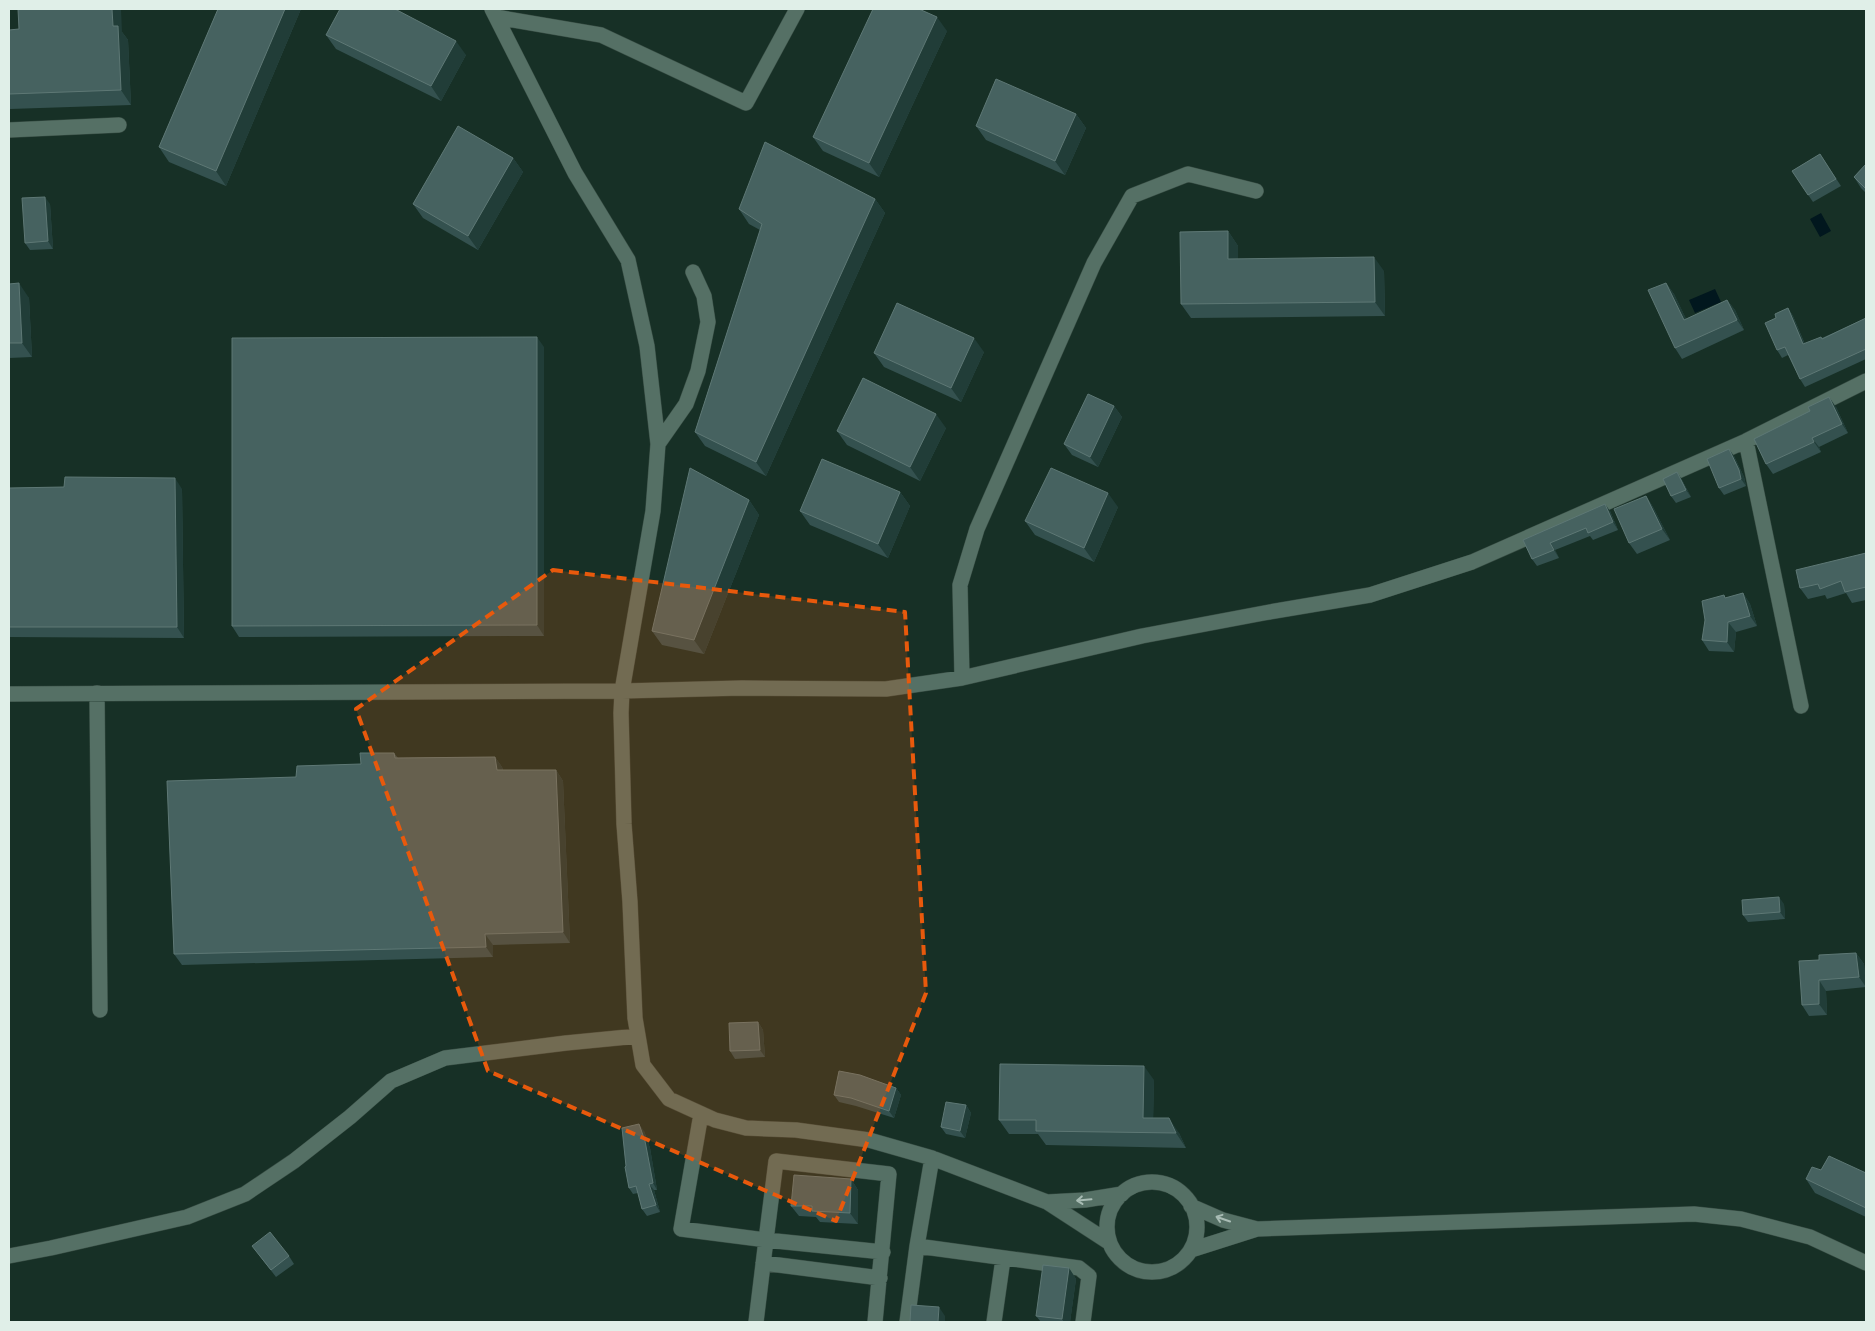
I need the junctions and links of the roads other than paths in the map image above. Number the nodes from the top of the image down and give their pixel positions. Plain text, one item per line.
1 (797, 9) edge
2 (494, 13) edge
3 (119, 125) dead end
4 (9, 130) edge
5 (1256, 191) dead end
6 (693, 272) dead end
7 (1866, 381) edge
8 (1746, 441) junction
9 (658, 444) junction
10 (962, 678) junction
11 (622, 691) junction
12 (97, 693) junction
13 (9, 694) edge
14 (1801, 706) dead end
15 (100, 1010) dead end
16 (638, 1036) junction
17 (701, 1114) junction
18 (932, 1158) junction
19 (1122, 1194) junction
20 (1047, 1202) junction
21 (1192, 1206) junction
22 (1257, 1229) junction
23 (766, 1240) junction
24 (1110, 1243) junction
25 (917, 1246) junction
26 (1191, 1250) junction
27 (883, 1252) junction
28 (9, 1256) edge
29 (1003, 1259) junction
30 (763, 1263) junction
31 (1866, 1263) edge
32 (880, 1278) junction
33 (756, 1322) edge
34 (876, 1322) edge
35 (906, 1322) edge
36 (994, 1322) edge
37 (1083, 1322) edge

1 - 2 street
2 - 9 street
3 - 4 street
5 - 10 street
6 - 9 street
7 - 8 street
8 - 10 street
8 - 14 street
9 - 11 street
10 - 11 street
11 - 12 street
11 - 16 street
12 - 13 street
12 - 15 street
16 - 17 street
16 - 28 street
17 - 18 street
17 - 23 street
18 - 20 street
18 - 25 street
19 -> 20 street
19 - 21 street
19 - 24 street
20 - 24 street
22 -> 21 street
21 - 26 street
22 - 26 street
22 - 31 street
23 - 27 street
23 - 27 street
23 - 30 street
24 - 26 street
25 - 29 street
25 - 35 street
27 - 32 street
29 - 36 street
29 - 37 street
30 - 32 street
30 - 33 street
32 - 34 street

